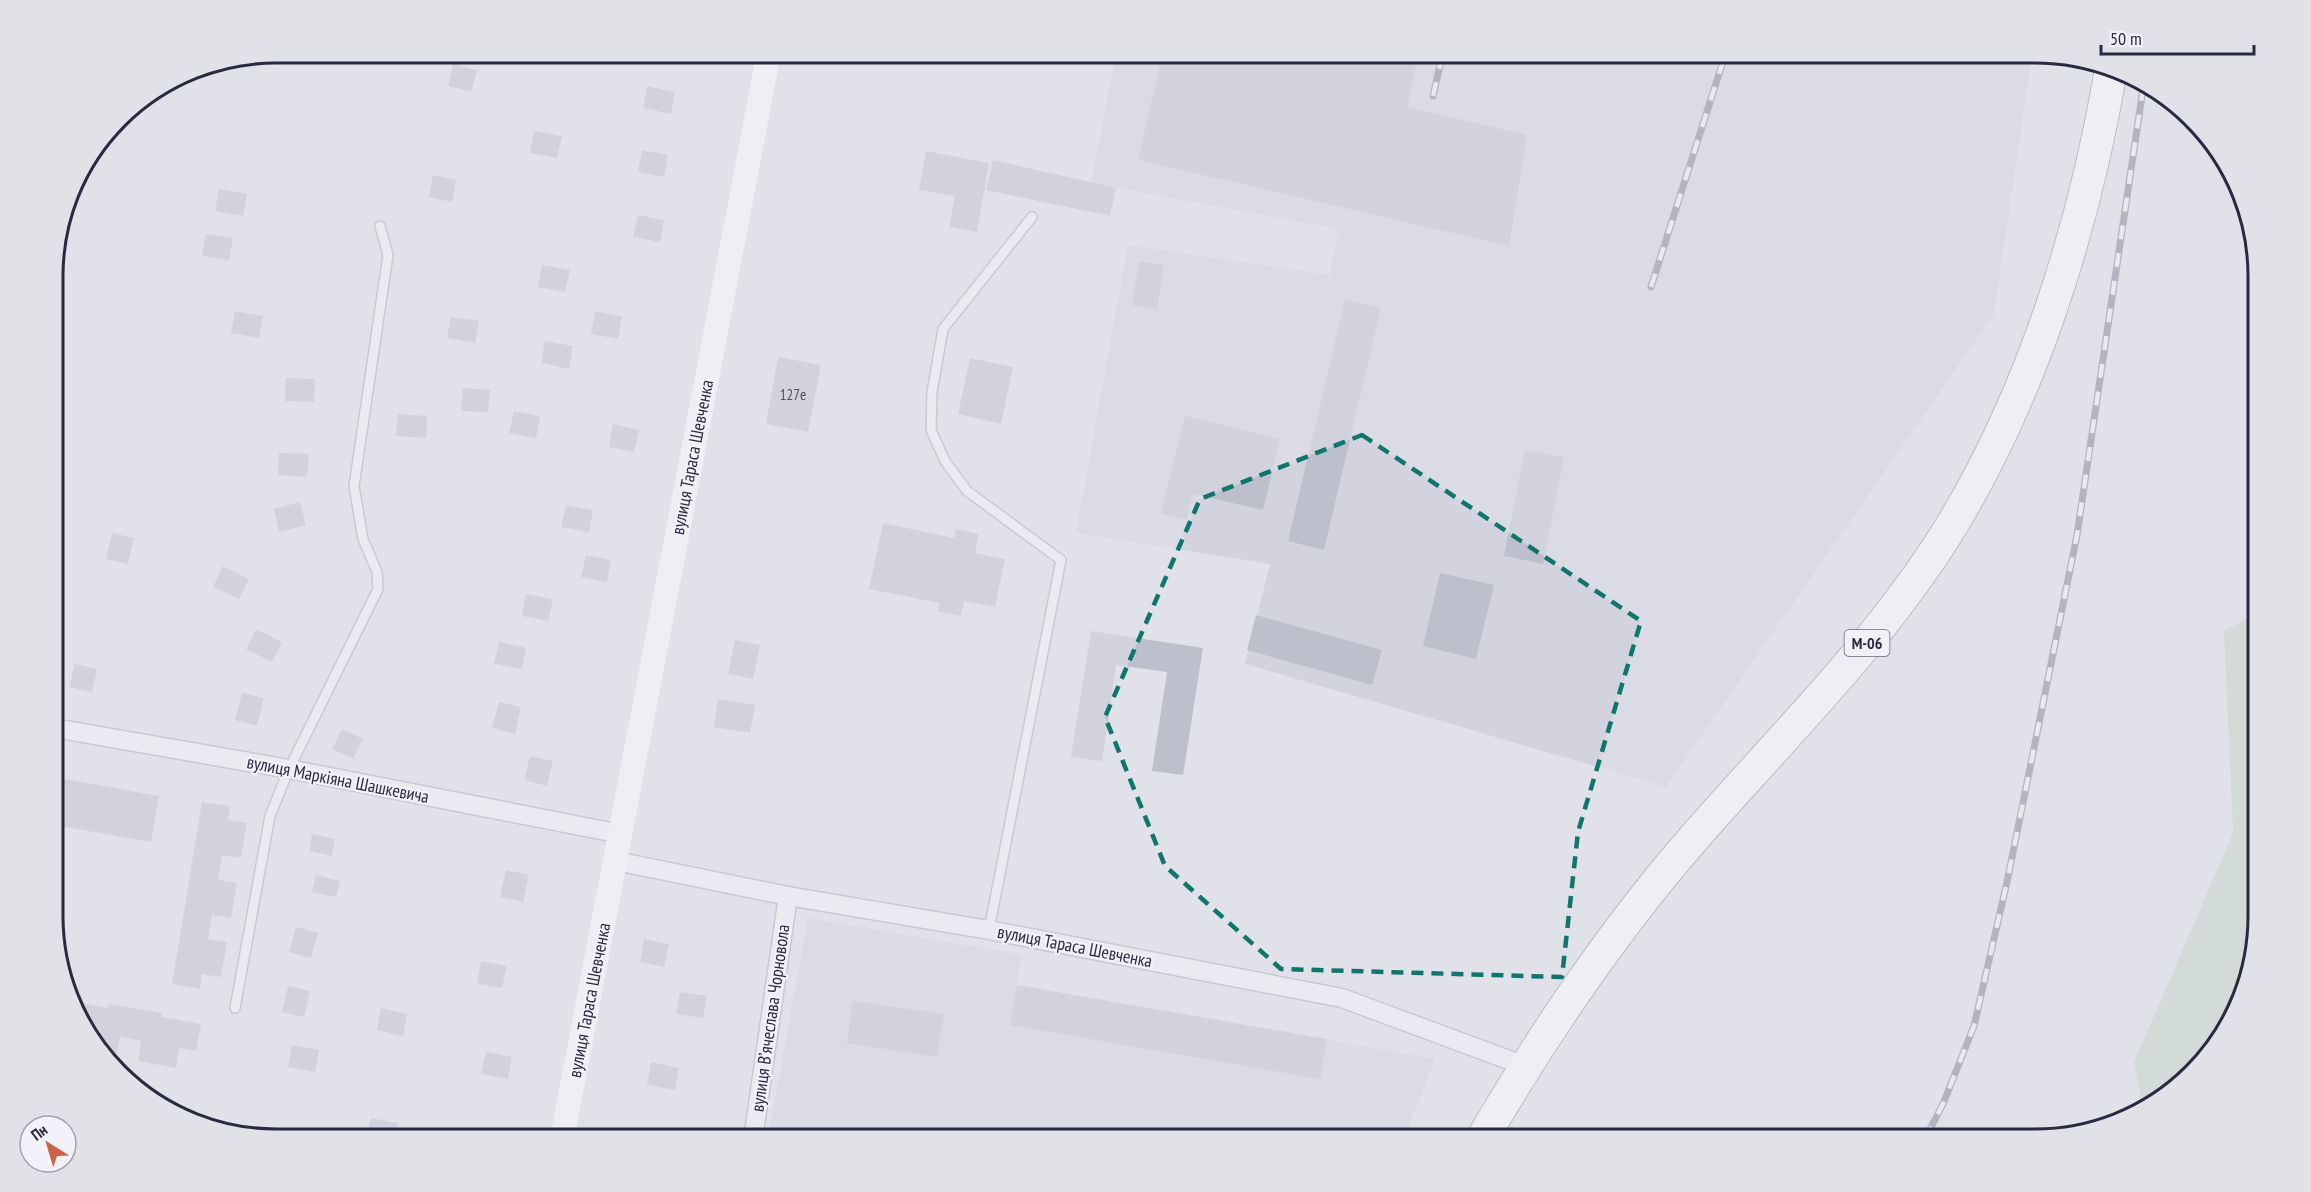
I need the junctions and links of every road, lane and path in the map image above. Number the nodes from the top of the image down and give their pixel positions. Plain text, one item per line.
1 (767, 63) edge
2 (2109, 76) edge
3 (1032, 217) dead end
4 (380, 226) dead end
5 (63, 730) edge
6 (289, 770) junction
7 (621, 834) junction
8 (616, 861) junction
9 (788, 896) junction
10 (989, 930) junction
11 (236, 1008) dead end
12 (1525, 1066) junction
13 (1493, 1128) edge
14 (564, 1129) edge
15 (754, 1129) edge

1 - 7 street, вулиця Тараса Шевченка
2 - 12 highway, М-06
3 - 10 lane
4 - 6 lane
5 - 6 street, вулиця Маркіяна Шашкевича
6 - 7 street, вулиця Маркіяна Шашкевича
6 - 11 lane
7 - 8 street, вулиця Тараса Шевченка
8 - 9 street, вулиця Тараса Шевченка
8 - 14 street, вулиця Тараса Шевченка
9 - 10 street, вулиця Тараса Шевченка
9 - 15 street, вулиця Вʼячеслава Чорновола
10 - 12 street, вулиця Тараса Шевченка
12 - 13 highway, М-06

